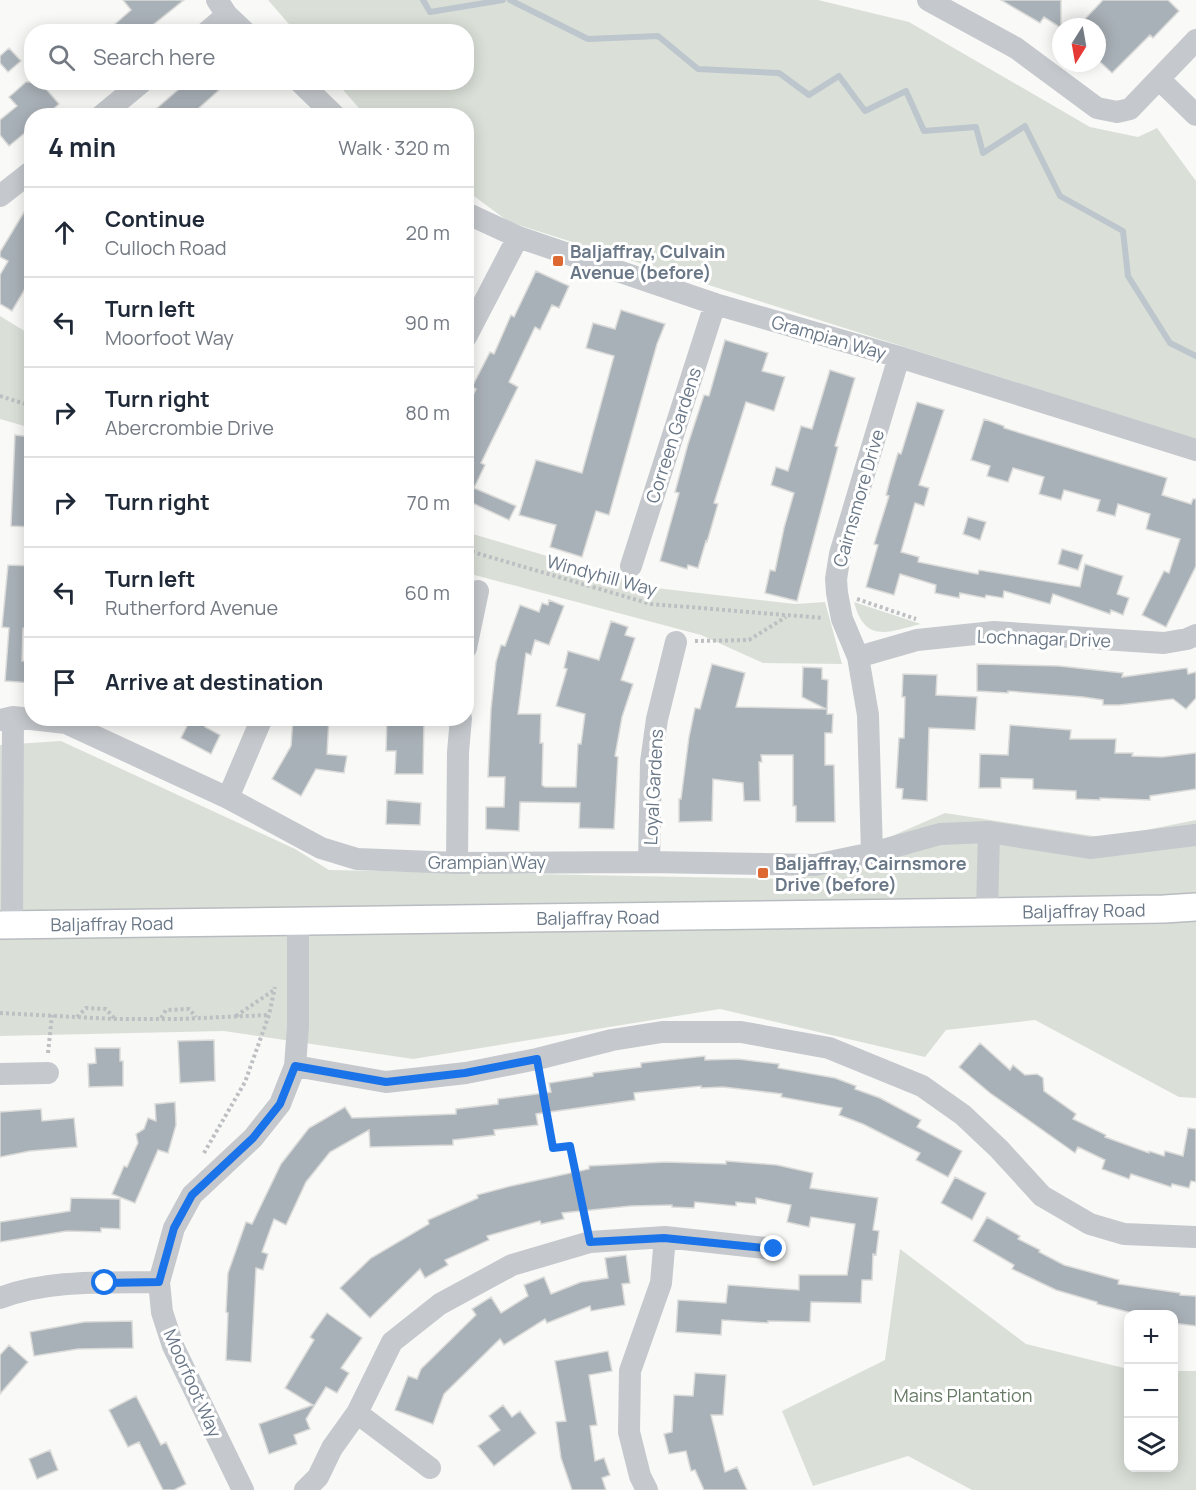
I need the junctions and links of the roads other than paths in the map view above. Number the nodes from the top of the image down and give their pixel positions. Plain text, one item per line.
1 (928, 0) edge
2 (222, 8) edge
3 (212, 24) edge
4 (237, 24) edge
5 (1196, 40) edge
6 (1159, 79) junction
7 (132, 90) edge
8 (308, 90) edge
9 (111, 108) edge
10 (327, 108) edge
11 (1196, 115) edge
12 (24, 177) edge
13 (0, 196) edge
14 (474, 217) edge
15 (518, 237) junction
16 (715, 304) junction
17 (474, 322) edge
18 (900, 357) junction
19 (1196, 450) edge
20 (631, 566) dead end
21 (478, 591) dead end
22 (474, 610) edge
23 (1196, 635) edge
24 (676, 642) road end
25 (858, 657) junction
26 (6, 718) edge
27 (24, 719) edge
28 (77, 726) edge
29 (259, 726) edge
30 (460, 726) edge
31 (228, 798) junction
32 (989, 832) junction
33 (1196, 835) edge
34 (872, 853) junction
35 (649, 862) junction
36 (457, 863) junction
37 (1196, 907) edge
38 (987, 912) junction
39 (298, 921) junction
40 (6, 925) edge
41 (295, 1066) junction
42 (48, 1073) dead end
43 (0, 1074) edge
44 (1196, 1237) edge
45 (664, 1238) junction
46 (774, 1249) dead end
47 (159, 1282) junction
48 (0, 1298) edge
49 (357, 1413) junction
50 (430, 1468) dead end
51 (243, 1490) edge
52 (305, 1490) edge
53 (647, 1490) edge

1 - 6 street
2 - 3 street
2 - 4 street
5 - 6 street
6 - 11 street
7 - 9 street
8 - 10 street
12 - 13 street
14 - 15 street, Grampian Way
15 - 16 street, Grampian Way
15 - 17 street
16 - 18 street, Grampian Way
16 - 20 street, Correen Gardens
18 - 19 street, Grampian Way
18 - 25 street, Cairnsmore Drive
21 - 22 street
23 - 25 street, Lochnagar Drive
24 - 35 street, Loyal Gardens
25 - 34 street, Cairnsmore Drive
26 - 27 street, Grampian Way
26 - 40 street, Grampian Way
28 - 31 street, Grampian Way
29 - 31 street
30 - 36 street
31 - 36 street, Grampian Way
32 - 33 street, Grampian Way
32 - 34 street, Grampian Way
32 - 38 street
34 - 35 street, Grampian Way
35 - 36 street, Grampian Way
37 - 38 main road, Baljaffray Road
38 - 39 main road, Baljaffray Road
39 - 40 main road, Baljaffray Road
39 - 41 street, Moorfoot Way
41 - 44 street
41 - 47 street, Moorfoot Way
42 - 43 street
45 - 46 street
45 - 49 street
45 - 53 street
47 - 48 street
47 - 51 street, Moorfoot Way
49 - 50 street
49 - 52 street

